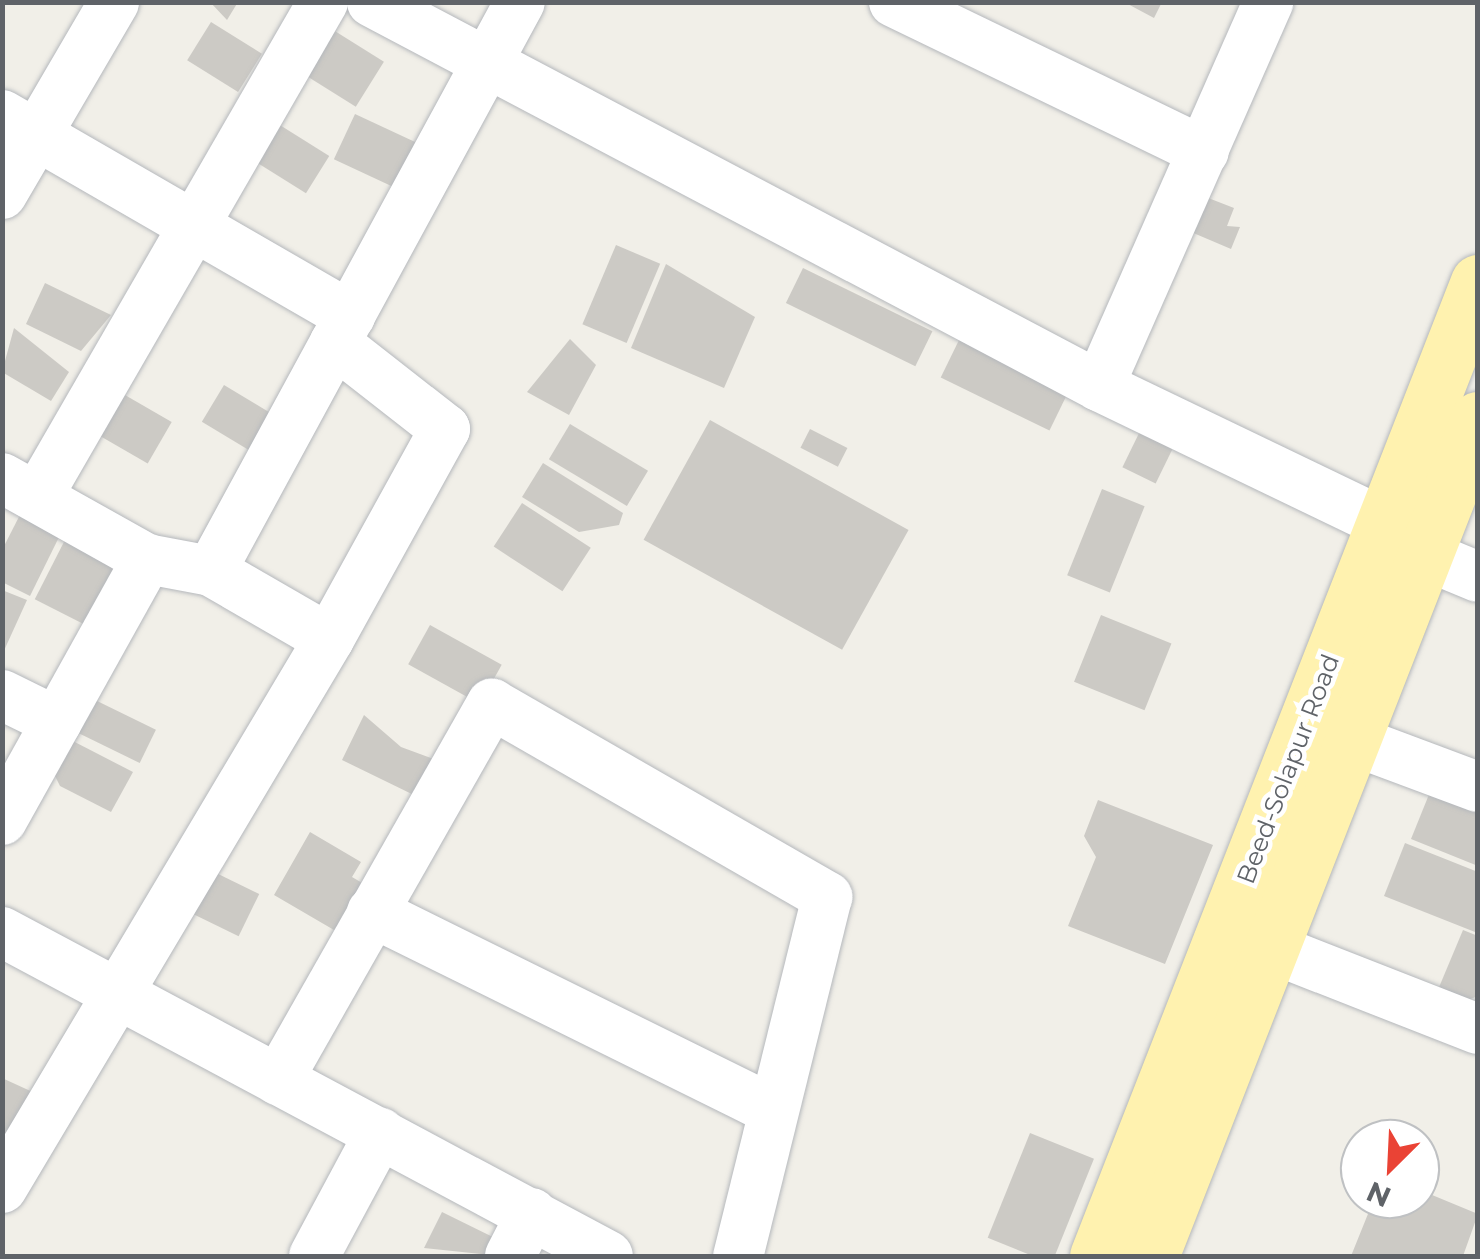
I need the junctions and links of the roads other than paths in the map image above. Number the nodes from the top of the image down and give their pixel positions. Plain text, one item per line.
1 (114, 2) edge
2 (323, 2) edge
3 (372, 2) edge
4 (520, 2) edge
5 (894, 2) edge
6 (1268, 2) edge
7 (485, 69) junction
8 (20, 126) edge
9 (1204, 152) junction
10 (2, 194) edge
11 (195, 224) junction
12 (1478, 282) edge
13 (343, 330) junction
14 (1099, 386) junction
15 (1478, 419) edge
16 (21, 486) edge
17 (1404, 539) junction
18 (148, 559) junction
19 (210, 571) junction
20 (1478, 577) edge
21 (329, 639) junction
22 (2, 695) edge
23 (57, 722) junction
24 (1352, 740) junction
25 (1478, 787) edge
26 (2, 820) edge
27 (372, 912) junction
28 (2, 932) edge
29 (1271, 948) junction
30 (122, 998) junction
31 (1478, 1029) edge
32 (278, 1080) junction
33 (770, 1109) junction
34 (380, 1134) junction
35 (2, 1188) edge
36 (521, 1235) edge
37 (314, 1256) edge
38 (608, 1256) edge
39 (738, 1256) edge
40 (1097, 1256) edge
41 (1151, 1256) edge

1 - 8 street
2 - 11 street
3 - 7 street
4 - 7 street
5 - 9 street
6 - 9 street
7 - 13 street
7 - 14 street
8 - 10 street
8 - 11 street
9 - 14 street
11 - 13 street
11 - 16 street
12 - 17 main road, Beed-Solapur Road
13 - 19 street
13 - 21 street
14 - 17 street
15 - 17 main road, Beed-Solapur Road
16 - 18 street
17 - 20 street
17 - 24 main road, Beed-Solapur Road
17 - 40 main road, Beed-Solapur Road
18 - 19 street
18 - 23 street
19 - 21 street
21 - 30 street
22 - 23 street
23 - 26 street
24 - 25 street
24 - 29 main road, Beed-Solapur Road
27 - 32 street
27 - 33 street
27 - 33 street
28 - 30 street
29 - 31 street
29 - 41 main road, Beed-Solapur Road
30 - 32 street
30 - 35 street
32 - 34 street
33 - 39 street
34 - 36 street
34 - 37 street
36 - 38 street

